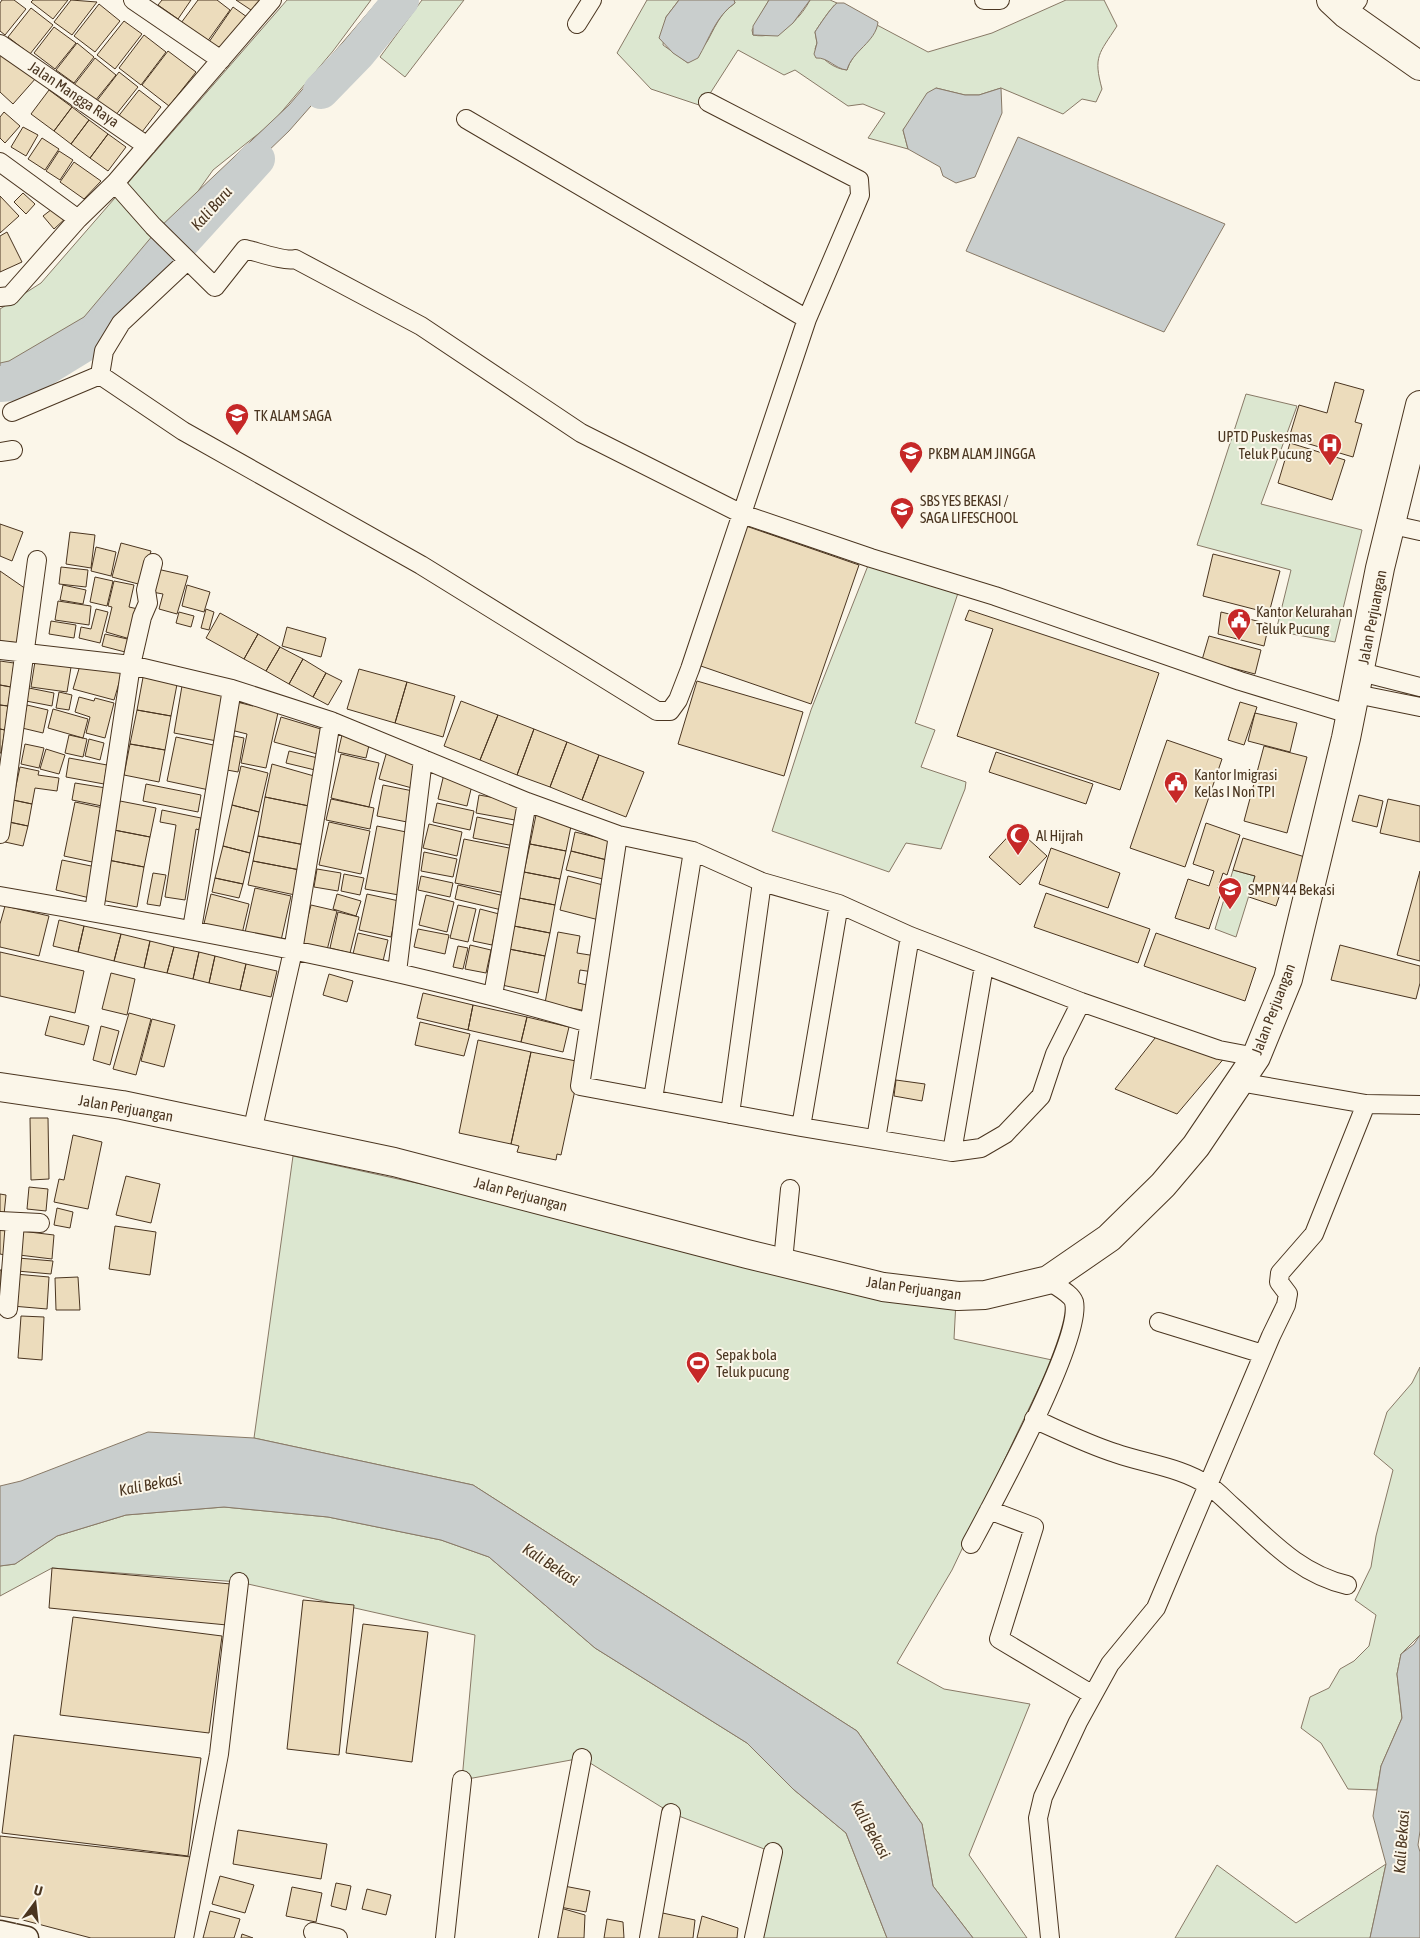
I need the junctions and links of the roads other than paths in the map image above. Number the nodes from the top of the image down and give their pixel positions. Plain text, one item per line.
1 (133, 0) edge
2 (272, 0) edge
3 (592, 0) edge
4 (984, 0) edge
5 (1000, 0) edge
6 (1345, 5) edge
7 (577, 24) dead end
8 (0, 44) edge
9 (221, 60) junction
10 (1420, 66) edge
11 (708, 102) dead end
12 (466, 119) dead end
13 (147, 146) junction
14 (4, 172) edge
15 (114, 183) junction
16 (78, 219) junction
17 (187, 261) junction
18 (0, 297) edge
19 (807, 319) junction
20 (100, 375) junction
21 (1420, 405) edge
22 (12, 412) dead end
23 (1416, 445) edge
24 (742, 514) junction
25 (1392, 525) junction
26 (1420, 531) edge
27 (36, 560) dead end
28 (153, 563) dead end
29 (0, 650) edge
30 (24, 652) junction
31 (131, 665) junction
32 (1420, 688) edge
33 (232, 689) junction
34 (1356, 694) junction
35 (1420, 707) edge
36 (331, 721) junction
37 (423, 759) junction
38 (527, 802) junction
39 (0, 834) edge
40 (618, 834) junction
41 (693, 851) junction
42 (762, 882) junction
43 (0, 896) edge
44 (839, 904) junction
45 (94, 912) junction
46 (192, 929) junction
47 (910, 936) junction
48 (293, 951) junction
49 (984, 966) junction
50 (397, 972) junction
51 (493, 995) junction
52 (1081, 1002) junction
53 (589, 1023) junction
54 (1256, 1057) junction
55 (1239, 1082) junction
56 (0, 1087) edge
57 (653, 1099) junction
58 (1366, 1104) junction
59 (1420, 1105) edge
60 (730, 1114) junction
61 (801, 1127) junction
62 (252, 1132) junction
63 (876, 1139) junction
64 (952, 1152) junction
65 (790, 1189) dead end
66 (8, 1221) edge
67 (40, 1223) dead end
68 (783, 1261) junction
69 (1048, 1280) junction
70 (8, 1309) dead end
71 (1160, 1322) dead end
72 (1263, 1354) junction
73 (1034, 1419) junction
74 (1209, 1486) junction
75 (989, 1510) junction
76 (971, 1544) dead end
77 (239, 1582) dead end
78 (1347, 1585) dead end
79 (1093, 1695) junction
80 (582, 1758) dead end
81 (462, 1780) dead end
82 (671, 1813) dead end
83 (773, 1852) dead end
84 (0, 1932) edge
85 (313, 1932) dead end
86 (27, 1938) edge
87 (184, 1938) edge
88 (338, 1938) edge
89 (445, 1938) edge
90 (548, 1938) edge
91 (649, 1938) edge
92 (754, 1938) edge
93 (1050, 1938) edge

1 - 9 street
2 - 9 street
3 - 7 street
4 - 5 street
6 - 10 main road
8 - 13 street, Jalan Mangga Raya
9 - 13 street
11 - 19 street
12 - 19 street
13 - 15 street
14 - 16 street
15 - 16 street
15 - 17 street
16 - 18 street
17 - 20 street
17 - 24 street
19 - 24 street
20 - 22 street
20 - 24 street
21 - 23 main road, Jalan Perjuangan
23 - 25 main road, Jalan Perjuangan
24 - 34 street
25 - 26 street
25 - 34 main road, Jalan Perjuangan
27 - 30 street
28 - 31 street
29 - 30 street
30 - 31 street
30 - 39 street
31 - 33 street
31 - 45 street
32 - 34 street
33 - 36 street
33 - 46 street
34 - 35 street
34 - 54 main road, Jalan Perjuangan
36 - 37 street
36 - 48 street
37 - 38 street
37 - 50 street
38 - 40 street
38 - 51 street
40 - 41 street
40 - 53 street
41 - 42 street
41 - 57 street
42 - 44 street
42 - 60 street
43 - 45 street
44 - 47 street
44 - 61 street
45 - 46 street
46 - 48 street
47 - 49 street
47 - 63 street
48 - 50 street
48 - 62 street
49 - 52 street
49 - 64 street
50 - 51 street
51 - 53 street
52 - 54 street
52 - 64 street
53 - 57 street
54 - 55 main road, Jalan Perjuangan
55 - 58 street
55 - 69 main road, Jalan Perjuangan
56 - 62 main road, Jalan Perjuangan
57 - 60 street
58 - 59 street
58 - 72 street
60 - 61 street
61 - 63 street
62 - 68 main road, Jalan Perjuangan
63 - 64 street
65 - 68 street
66 - 67 street
66 - 70 street
68 - 69 main road, Jalan Perjuangan
69 - 73 street
71 - 72 street
72 - 74 street
73 - 74 street
73 - 75 street
74 - 78 street
74 - 79 street
75 - 76 street
75 - 79 street
77 - 87 street
79 - 93 street
80 - 90 street
81 - 89 street
82 - 91 street
83 - 92 street
84 - 86 street
85 - 88 street

